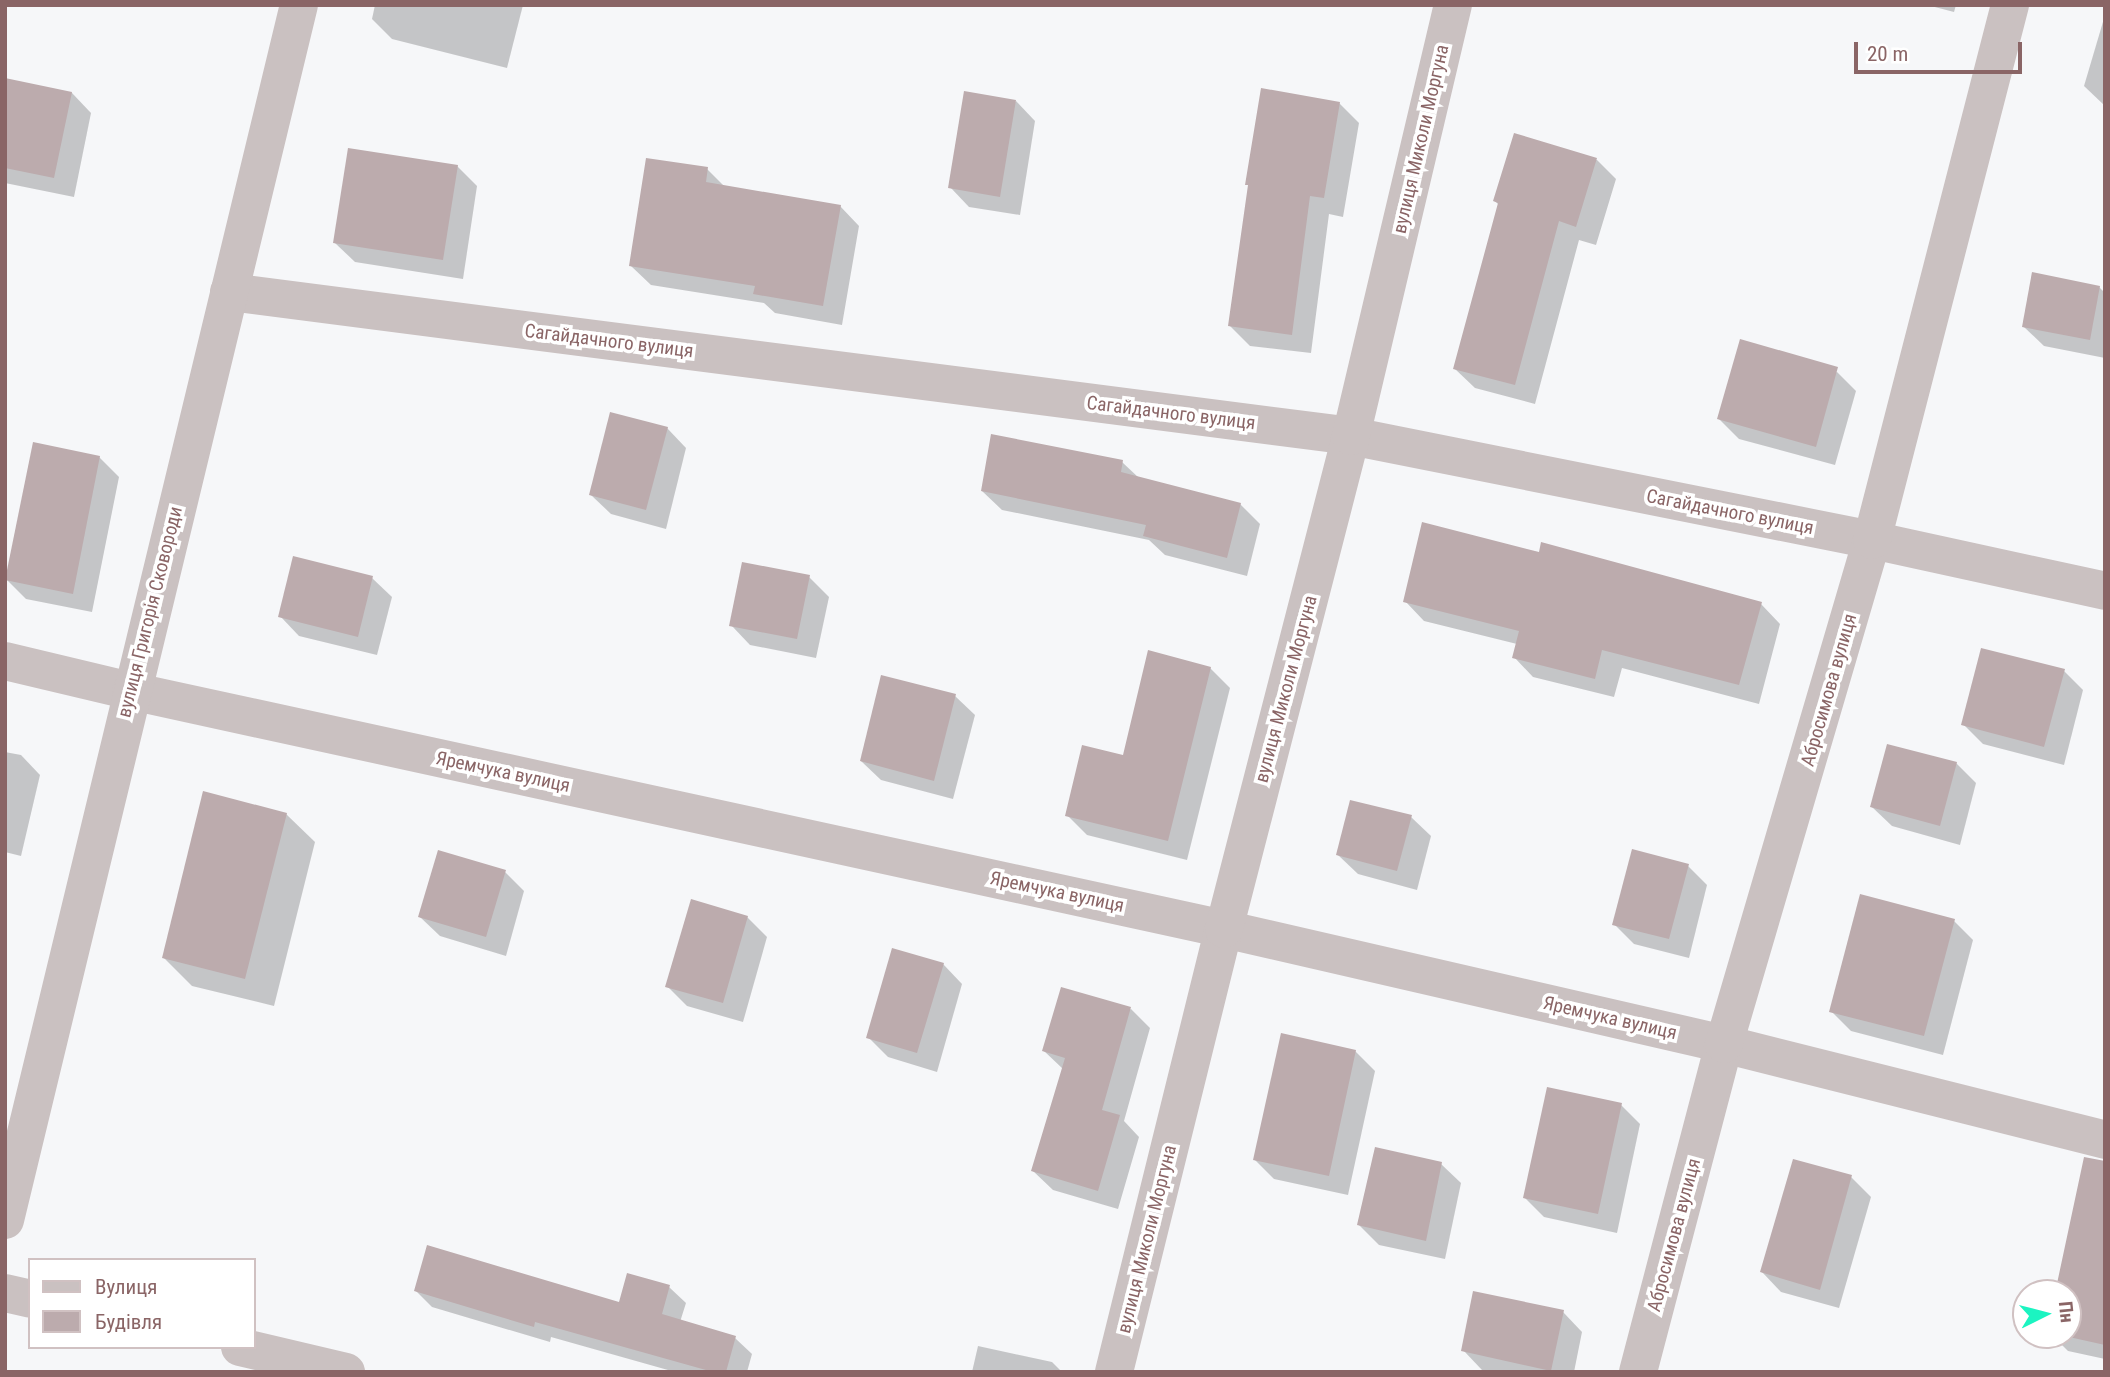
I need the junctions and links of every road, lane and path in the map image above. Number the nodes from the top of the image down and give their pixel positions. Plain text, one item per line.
1 (299, 5) edge
2 (1453, 5) edge
3 (2011, 5) edge
4 (229, 292) junction
5 (1351, 436) junction
6 (1872, 540) junction
7 (2105, 591) edge
8 (5, 662) edge
9 (131, 691) junction
10 (1224, 929) junction
11 (1724, 1044) junction
12 (2105, 1140) edge
13 (5, 1220) edge
14 (5, 1293) edge
15 (28, 1299) edge
16 (248, 1349) edge
17 (346, 1372) edge
18 (1114, 1372) edge
19 (1638, 1372) edge

1 - 4 street, вулиця Григорія Сковороди
2 - 5 street, вулиця Миколи Моргуна
3 - 6 street, Абросимова вулиця
4 - 5 street, Сагайдачного вулиця
4 - 9 street, вулиця Григорія Сковороди
5 - 6 street, Сагайдачного вулиця
5 - 10 street, вулиця Миколи Моргуна
6 - 7 street, Сагайдачного вулиця
6 - 11 street, Абросимова вулиця
8 - 9 street, Яремчука вулиця
9 - 10 street, Яремчука вулиця
9 - 13 street, вулиця Григорія Сковороди
10 - 11 street, Яремчука вулиця
10 - 18 street, вулиця Миколи Моргуна
11 - 12 street, Яремчука вулиця
11 - 19 street, Абросимова вулиця
14 - 15 street
16 - 17 street

